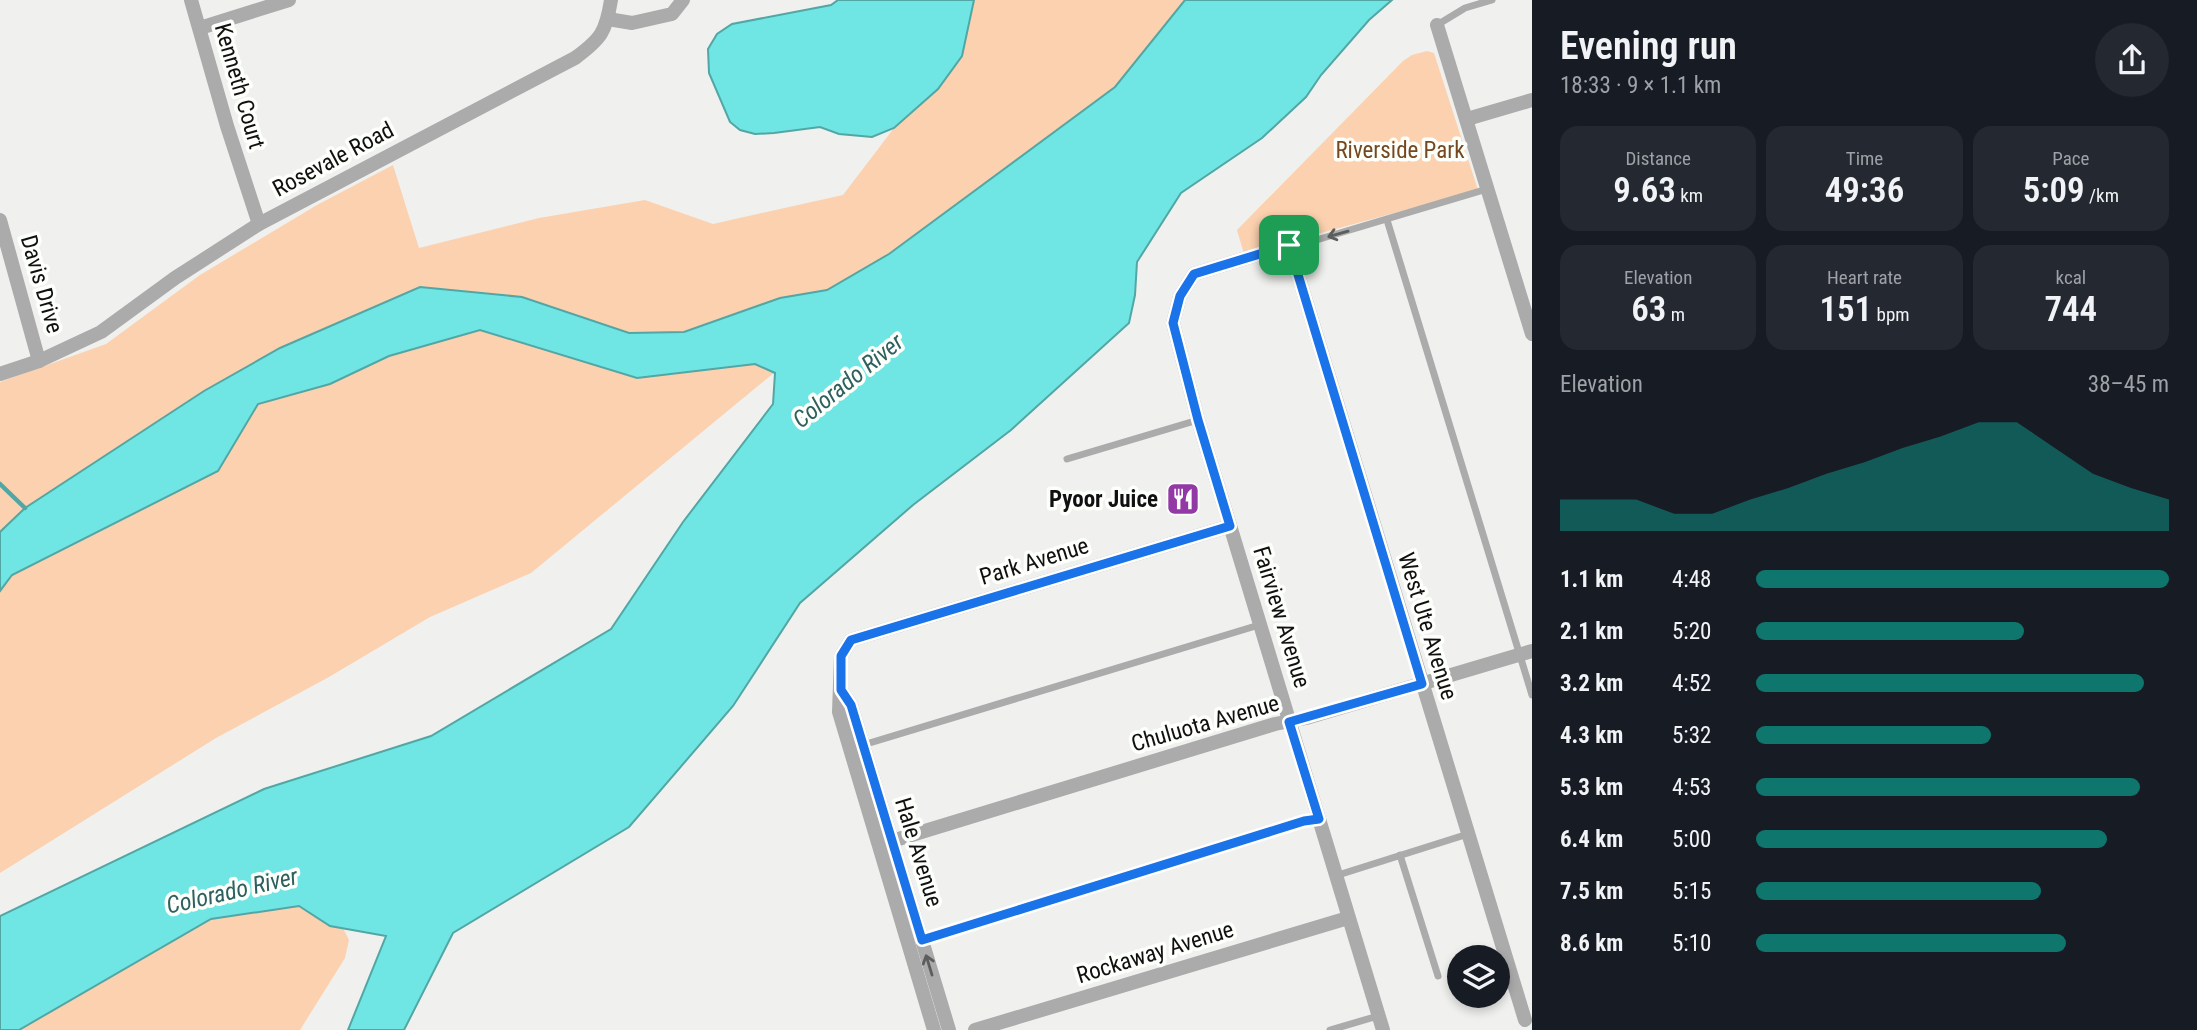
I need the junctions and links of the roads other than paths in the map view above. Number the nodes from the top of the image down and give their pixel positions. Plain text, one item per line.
1 (191, 0) edge
2 (289, 0) edge
3 (611, 0) edge
4 (683, 0) edge
5 (1492, 0) edge
6 (608, 19) junction
7 (1437, 25) joint
8 (200, 29) junction
9 (1532, 100) edge
10 (1467, 119) junction
11 (1488, 189) junction
12 (0, 220) edge
13 (1387, 220) junction
14 (259, 223) junction
15 (1289, 245) junction
16 (1532, 334) edge
17 (39, 361) junction
18 (0, 374) edge
19 (1198, 420) junction
20 (1067, 460) dead end
21 (1230, 526) junction
22 (1260, 625) junction
23 (851, 640) joint
24 (1527, 653) edge
25 (1422, 684) junction
26 (841, 690) junction
27 (1532, 695) edge
28 (1289, 722) junction
29 (863, 745) junction
30 (1319, 819) junction
31 (1468, 834) junction
32 (892, 841) junction
33 (1400, 855) junction
34 (1335, 876) junction
35 (1348, 918) junction
36 (922, 940) junction
37 (1438, 976) dead end
38 (1526, 1020) edge
39 (1381, 1023) edge
40 (934, 1030) edge
41 (949, 1030) edge
42 (975, 1030) edge
43 (1330, 1030) edge

1 - 8 street, Kenneth Court
2 - 8 street
3 - 6 street
4 - 6 street
5 - 7 lane
6 - 14 street, Rosevale Road
7 - 10 street
8 - 14 street, Kenneth Court
9 - 10 street
10 - 11 street
11 - 13 lane
11 - 16 street
12 - 17 street, Davis Drive
13 -> 15 lane
13 - 24 lane
14 - 17 street, Rosevale Road
15 - 19 street, Fairview Avenue
15 - 25 street, West Ute Avenue
17 - 18 street, Rosevale Road
19 - 20 lane
19 - 21 street, Fairview Avenue
21 - 22 street, Fairview Avenue
21 - 23 street, Park Avenue
22 - 28 street, Fairview Avenue
22 - 29 lane
23 - 26 street, Hale Avenue
24 - 25 street, Chuluota Avenue
24 - 27 lane
25 - 28 street, Chuluota Avenue
25 - 31 street, West Ute Avenue
26 - 29 street, Hale Avenue
26 - 40 street, Hale Avenue
28 - 30 street, Fairview Avenue
28 - 32 street, Chuluota Avenue
29 - 32 street, Hale Avenue
30 - 34 street, Fairview Avenue
30 - 36 lane
31 - 33 lane
31 - 38 street, West Ute Avenue
32 - 36 street, Hale Avenue
33 - 34 lane
33 - 37 lane
34 - 35 street, Fairview Avenue
35 - 39 street, Fairview Avenue
35 - 42 street, Rockaway Avenue
41 -> 36 street, Hale Avenue
39 - 43 lane

